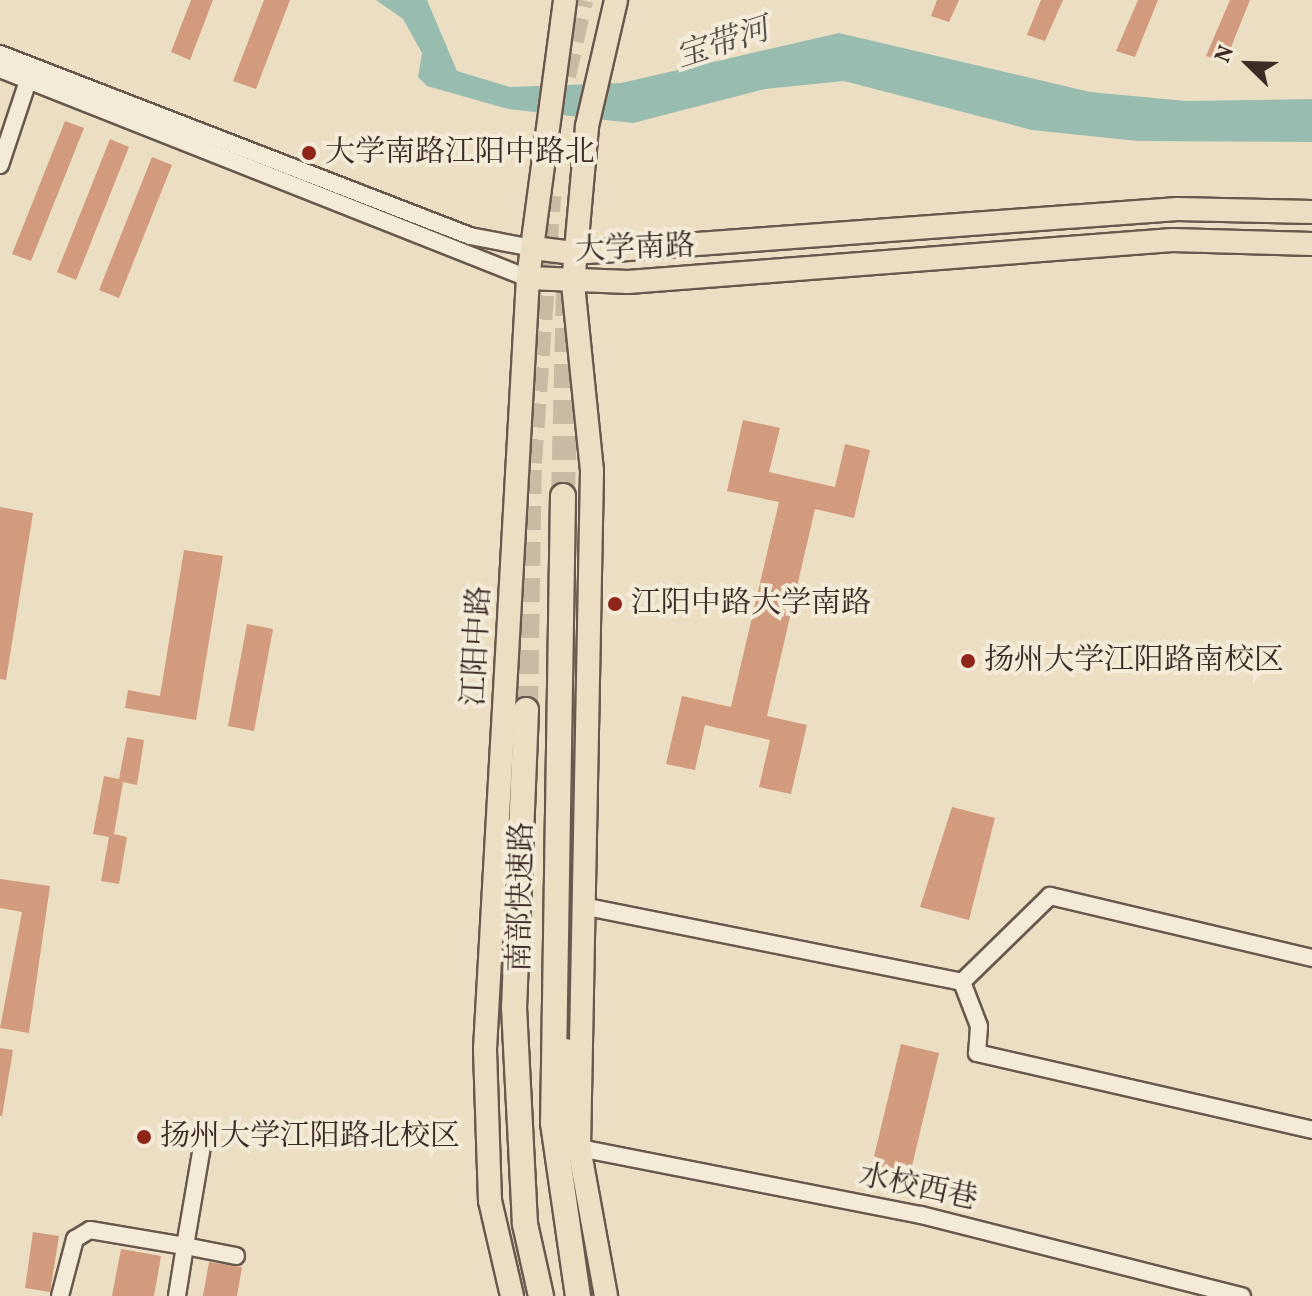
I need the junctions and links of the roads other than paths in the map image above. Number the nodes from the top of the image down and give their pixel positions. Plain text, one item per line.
1 (565, 0) edge
2 (612, 7) edge
3 (0, 54) edge
4 (0, 69) edge
5 (31, 72) junction
6 (0, 165) edge
7 (1312, 212) edge
8 (1312, 244) edge
9 (533, 248) junction
10 (574, 253) junction
11 (528, 278) junction
12 (573, 284) junction
13 (563, 496) tunnel mouth
14 (526, 710) tunnel mouth
15 (557, 743) junction
16 (587, 907) junction
17 (1312, 958) edge
18 (962, 982) junction
19 (514, 1007) junction
20 (205, 1129) dead end
21 (1312, 1130) edge
22 (579, 1148) junction
23 (185, 1246) junction
24 (236, 1256) dead end
25 (60, 1296) edge
26 (177, 1296) edge
27 (512, 1296) edge
28 (523, 1296) edge
29 (541, 1296) edge
30 (578, 1296) edge
31 (606, 1296) edge
32 (1242, 1296) edge

1 - 9 main road, 江阳中路
2 - 10 main road
3 - 5 street, 大学南路
4 - 5 street, 大学南路
5 - 6 street
5 - 9 street, 大学南路
5 - 11 street, 大学南路
7 - 10 main road, 大学南路
8 - 12 main road, 大学南路
9 - 10 main road, 大学南路
9 - 11 main road, 江阳中路
10 - 12 main road
11 - 12 main road, 大学南路
11 - 27 main road, 江阳中路
12 - 16 main road
13 - 15 highway, 南部快速路
14 - 19 highway, 南部快速路
15 - 22 highway
15 - 30 highway, 南部快速路
16 - 18 street
16 - 22 main road
17 - 18 street
18 - 21 street
19 - 28 highway
19 - 29 highway, 南部快速路
20 - 23 street
22 - 31 main road
22 - 32 street, 水校西巷
23 - 24 street
23 - 25 street
23 - 26 street

